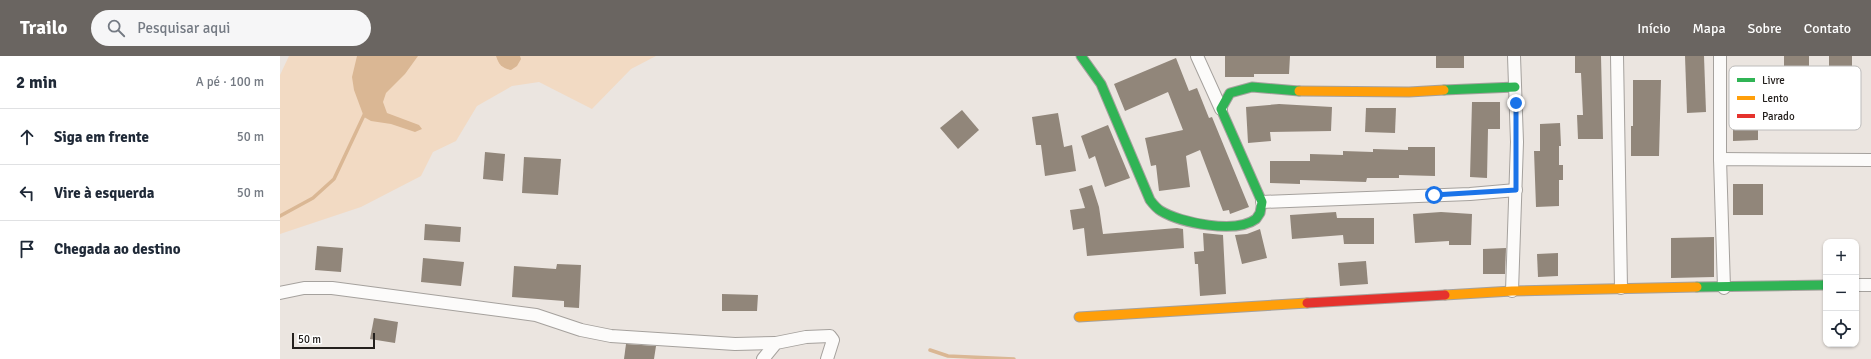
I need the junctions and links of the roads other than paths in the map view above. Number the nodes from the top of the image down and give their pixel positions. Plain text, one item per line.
1 (1081, 56) edge
2 (1197, 56) edge
3 (1514, 56) edge
4 (1617, 56) edge
5 (1720, 56) edge
6 (1515, 87) junction
7 (1221, 109) junction
8 (1720, 159) junction
9 (1871, 160) edge
10 (1516, 190) junction
11 (1262, 202) junction
12 (1871, 284) edge
13 (1859, 285) edge
14 (1823, 286) edge
15 (1621, 288) junction
16 (1724, 288) junction
17 (1512, 291) junction
18 (280, 293) edge
19 (1079, 317) dead end
20 (776, 343) junction
21 (763, 359) edge
22 (827, 359) edge

1 - 11 street
2 - 7 street
3 - 6 street
4 - 15 street
5 - 8 street
6 - 7 street
6 - 10 street
7 - 11 street
8 - 9 street
8 - 16 street
10 - 11 street
10 - 17 street
12 - 13 street
14 - 16 street
15 - 16 street
15 - 17 street
17 - 19 street
18 - 20 street
20 - 21 street
20 - 22 street

